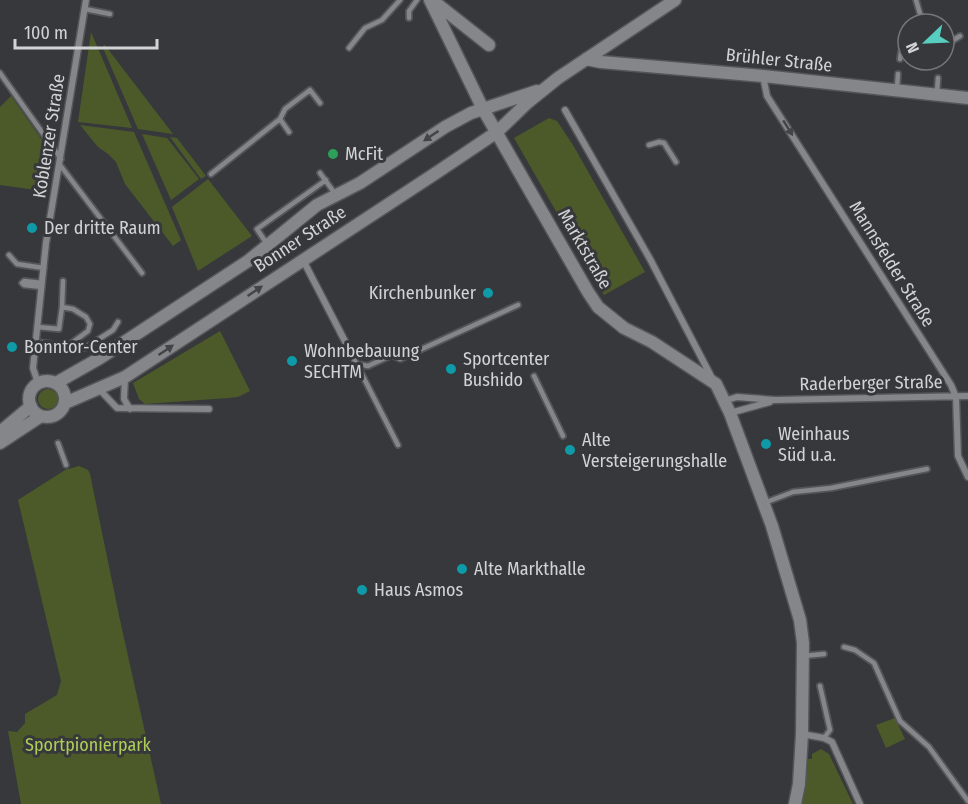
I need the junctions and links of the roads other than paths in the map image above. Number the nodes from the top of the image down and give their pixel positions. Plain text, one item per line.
1 (86, 0) edge
2 (400, 0) edge
3 (417, 0) edge
4 (431, 0) edge
5 (675, 0) edge
6 (85, 9) junction
7 (110, 14) dead end
8 (409, 18) dead end
9 (960, 36) dead end
10 (956, 38) edge
11 (489, 45) dead end
12 (349, 48) dead end
13 (586, 59) junction
14 (0, 74) edge
15 (898, 74) dead end
16 (763, 76) junction
17 (938, 78) dead end
18 (7, 83) junction
19 (0, 86) edge
20 (544, 89) junction
21 (897, 90) junction
22 (936, 95) junction
23 (968, 98) edge
24 (320, 103) dead end
25 (565, 110) dead end
26 (486, 114) junction
27 (280, 119) junction
28 (290, 132) dead end
29 (497, 132) junction
30 (649, 145) dead end
31 (60, 162) junction
32 (676, 162) dead end
33 (320, 173) dead end
34 (211, 174) dead end
35 (326, 180) junction
36 (336, 195) junction
37 (268, 246) junction
38 (9, 255) dead end
39 (303, 259) junction
40 (44, 268) junction
41 (142, 273) dead end
42 (63, 281) dead end
43 (518, 305) dead end
44 (62, 307) junction
45 (118, 322) dead end
46 (38, 327) junction
47 (36, 342) junction
48 (69, 345) junction
49 (350, 351) joint
50 (357, 364) junction
51 (534, 376) dead end
52 (125, 377) junction
53 (38, 383) junction
54 (56, 383) junction
55 (716, 384) junction
56 (99, 389) junction
57 (968, 396) edge
58 (956, 397) junction
59 (775, 400) junction
60 (65, 403) junction
61 (31, 406) junction
62 (727, 407) junction
63 (130, 409) junction
64 (210, 409) dead end
65 (41, 416) junction
66 (0, 432) edge
67 (563, 436) dead end
68 (0, 443) edge
69 (58, 443) dead end
70 (398, 445) dead end
71 (66, 465) dead end
72 (927, 469) dead end
73 (968, 477) edge
74 (764, 503) junction
75 (844, 647) dead end
76 (824, 654) dead end
77 (803, 656) junction
78 (820, 686) dead end
79 (802, 734) junction
80 (825, 738) junction
81 (968, 801) edge
82 (795, 804) edge
83 (861, 804) edge

1 - 6 street, Koblenzer Straße
2 - 12 lane
3 - 8 lane
4 - 11 main road
4 - 26 main road, Marktstraße
5 - 13 main road, Bonner Straße
6 - 7 lane
6 - 31 street, Koblenzer Straße
9 - 10 lane
13 - 16 main road, Brühler Straße
13 - 20 main road, Bonner Straße
14 - 18 lane
15 - 21 lane
16 - 21 main road, Brühler Straße
16 -> 58 street, Mannsfelder Straße
17 - 22 lane
18 - 19 lane
18 - 31 lane
20 - 26 main road, Bonner Straße
20 - 29 main road, Bonner Straße
21 - 22 main road, Brühler Straße
22 - 23 main road, Brühler Straße
24 - 27 lane
25 - 55 street
26 - 29 main road, Marktstraße
26 -> 36 main road, Bonner Straße
27 - 28 lane
27 - 34 lane
29 - 39 main road, Bonner Straße
29 - 55 main road, Marktstraße
30 - 32 lane
31 - 40 street, Koblenzer Straße
31 - 41 lane
33 - 35 lane
35 - 36 lane
35 - 37 lane
36 - 37 main road, Bonner Straße
37 - 54 main road, Bonner Straße
38 - 40 lane
39 - 49 street
52 -> 39 main road, Bonner Straße
40 - 46 street, Koblenzer Straße
42 - 44 lane
43 - 50 lane
44 - 46 lane
44 - 48 lane
45 - 48 lane
46 - 47 street, Koblenzer Straße
47 - 48 lane
47 - 53 street, Koblenzer Straße
49 - 50 lane
50 - 70 lane
51 - 67 lane
52 - 56 main road, Bonner Straße
52 - 63 street
53 - 54 main road
53 - 61 main road
54 - 60 main road
55 - 62 main road
56 - 60 main road, Bonner Straße
56 - 63 street
57 - 58 street, Raderberger Straße
58 - 59 street, Raderberger Straße
58 - 73 street, Mannsfelder Straße
59 - 62 street, Raderberger Straße
59 - 62 street, Raderberger Straße
60 - 65 main road
61 - 65 main road
61 - 66 main road
62 - 74 main road
63 - 64 street
65 - 68 main road
69 - 71 lane
72 - 74 lane
74 - 77 main road
75 - 81 lane
76 - 77 lane
77 - 79 main road
78 - 80 lane
79 - 80 street
79 - 82 main road
80 - 83 street

